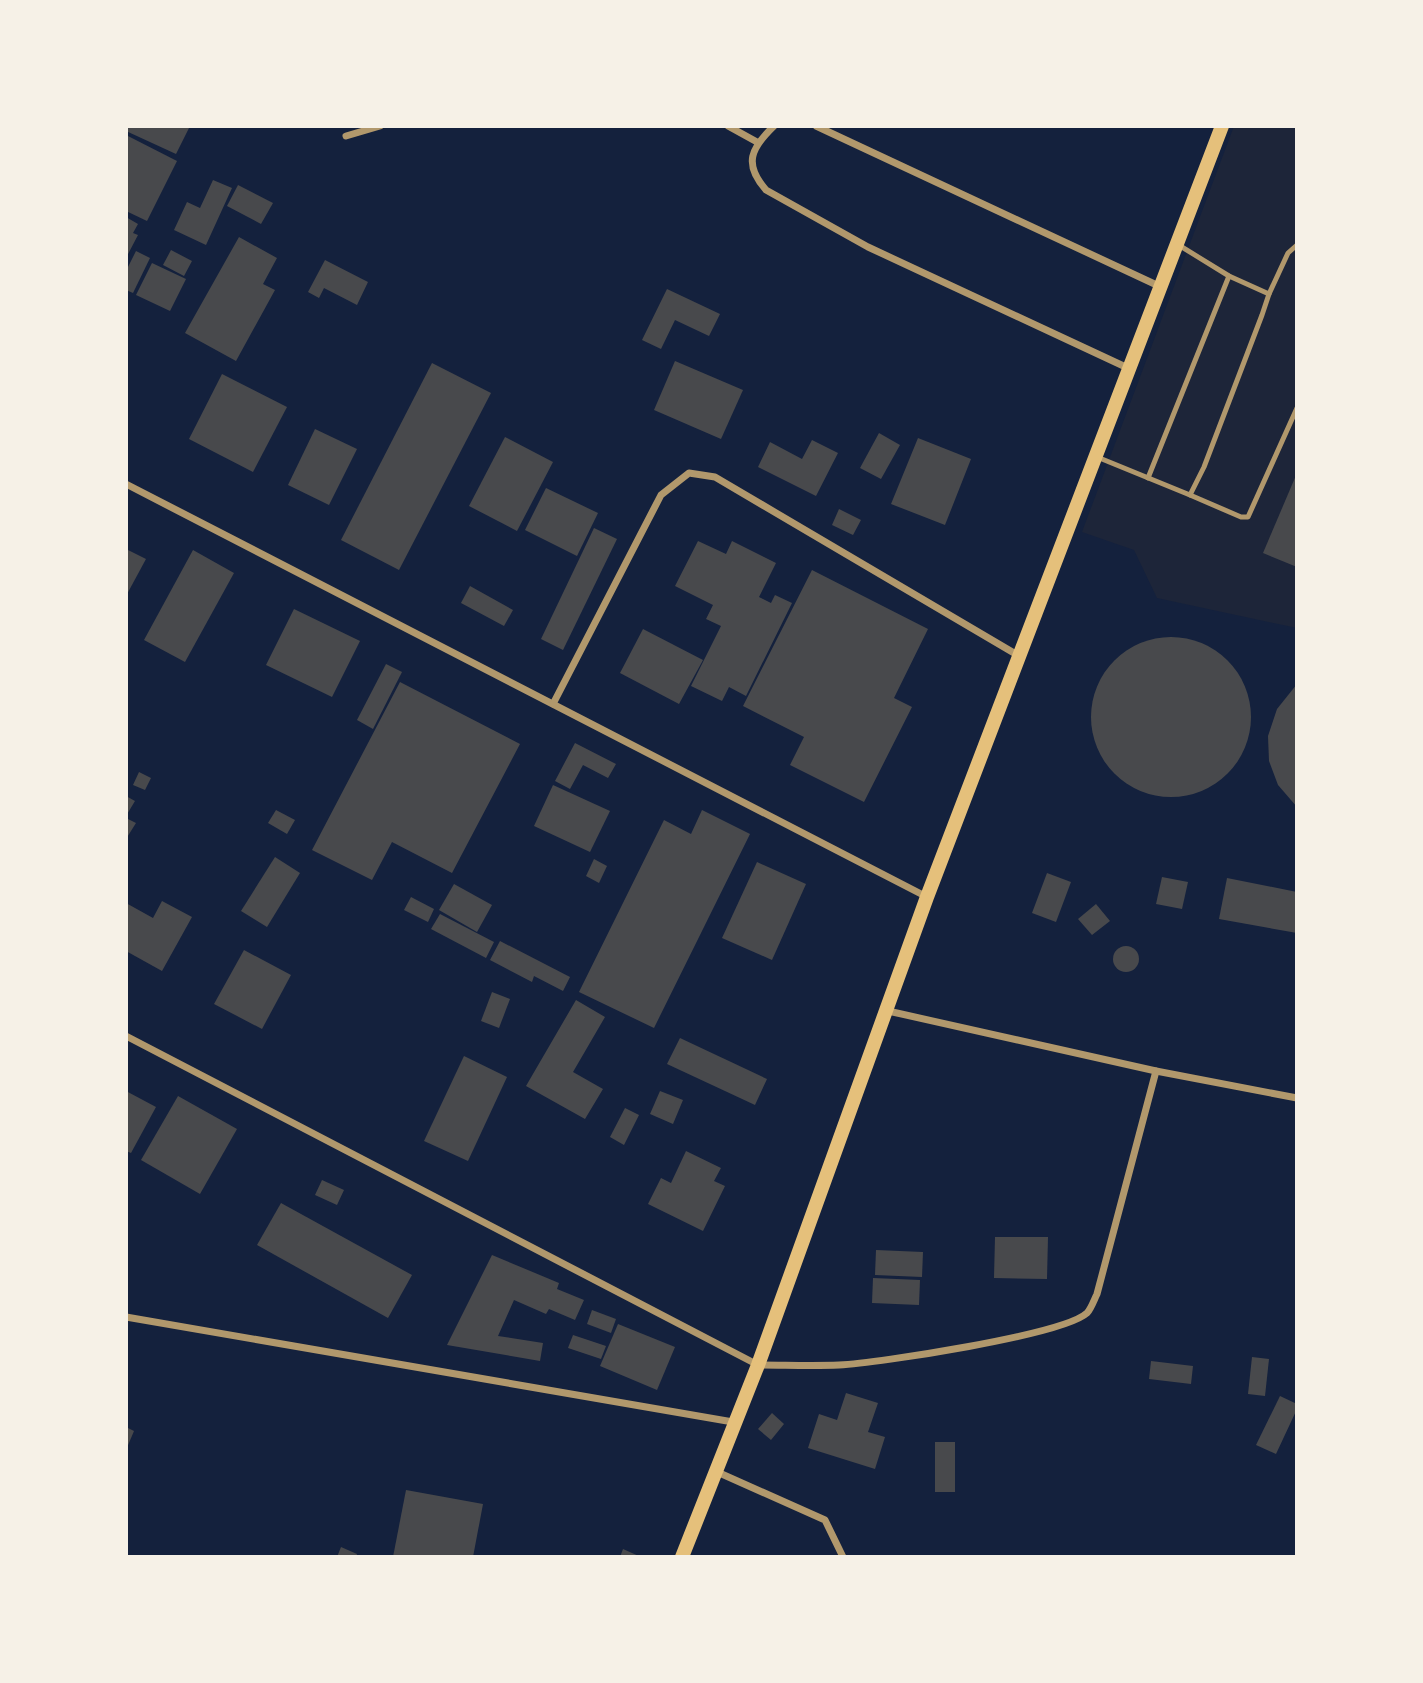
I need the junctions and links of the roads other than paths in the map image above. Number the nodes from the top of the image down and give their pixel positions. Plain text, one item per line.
1 (380, 126) edge
2 (728, 126) edge
3 (774, 126) edge
4 (816, 126) edge
5 (1222, 126) edge
6 (346, 136) dead end
7 (757, 142) junction
8 (1177, 244) junction
9 (1297, 245) edge
10 (1229, 276) junction
11 (1161, 287) junction
12 (1269, 295) junction
13 (1130, 370) junction
14 (1297, 408) edge
15 (1097, 457) junction
16 (1147, 478) junction
17 (126, 484) edge
18 (1190, 495) junction
19 (1020, 657) junction
20 (553, 704) junction
21 (927, 897) junction
22 (888, 1011) junction
23 (126, 1036) edge
24 (1156, 1071) junction
25 (1297, 1098) edge
26 (126, 1317) edge
27 (758, 1365) junction
28 (733, 1423) junction
29 (715, 1471) junction
30 (682, 1557) edge
31 (843, 1557) edge

1 - 6 street
2 - 7 street
3 - 7 street
4 - 11 street
5 - 8 main road
7 - 13 street
8 - 10 lane
8 - 11 main road
9 - 12 lane
10 - 12 lane
10 - 16 lane
11 - 13 main road
12 - 18 lane
13 - 15 main road
14 - 18 lane
15 - 16 lane
15 - 19 main road
16 - 18 lane
17 - 20 street
19 - 20 street
19 - 21 main road
20 - 21 street
21 - 22 main road
22 - 24 street
22 - 27 main road
23 - 27 street
24 - 25 street
24 - 27 street
26 - 28 street
27 - 28 main road
28 - 29 main road
29 - 30 main road
29 - 31 street

